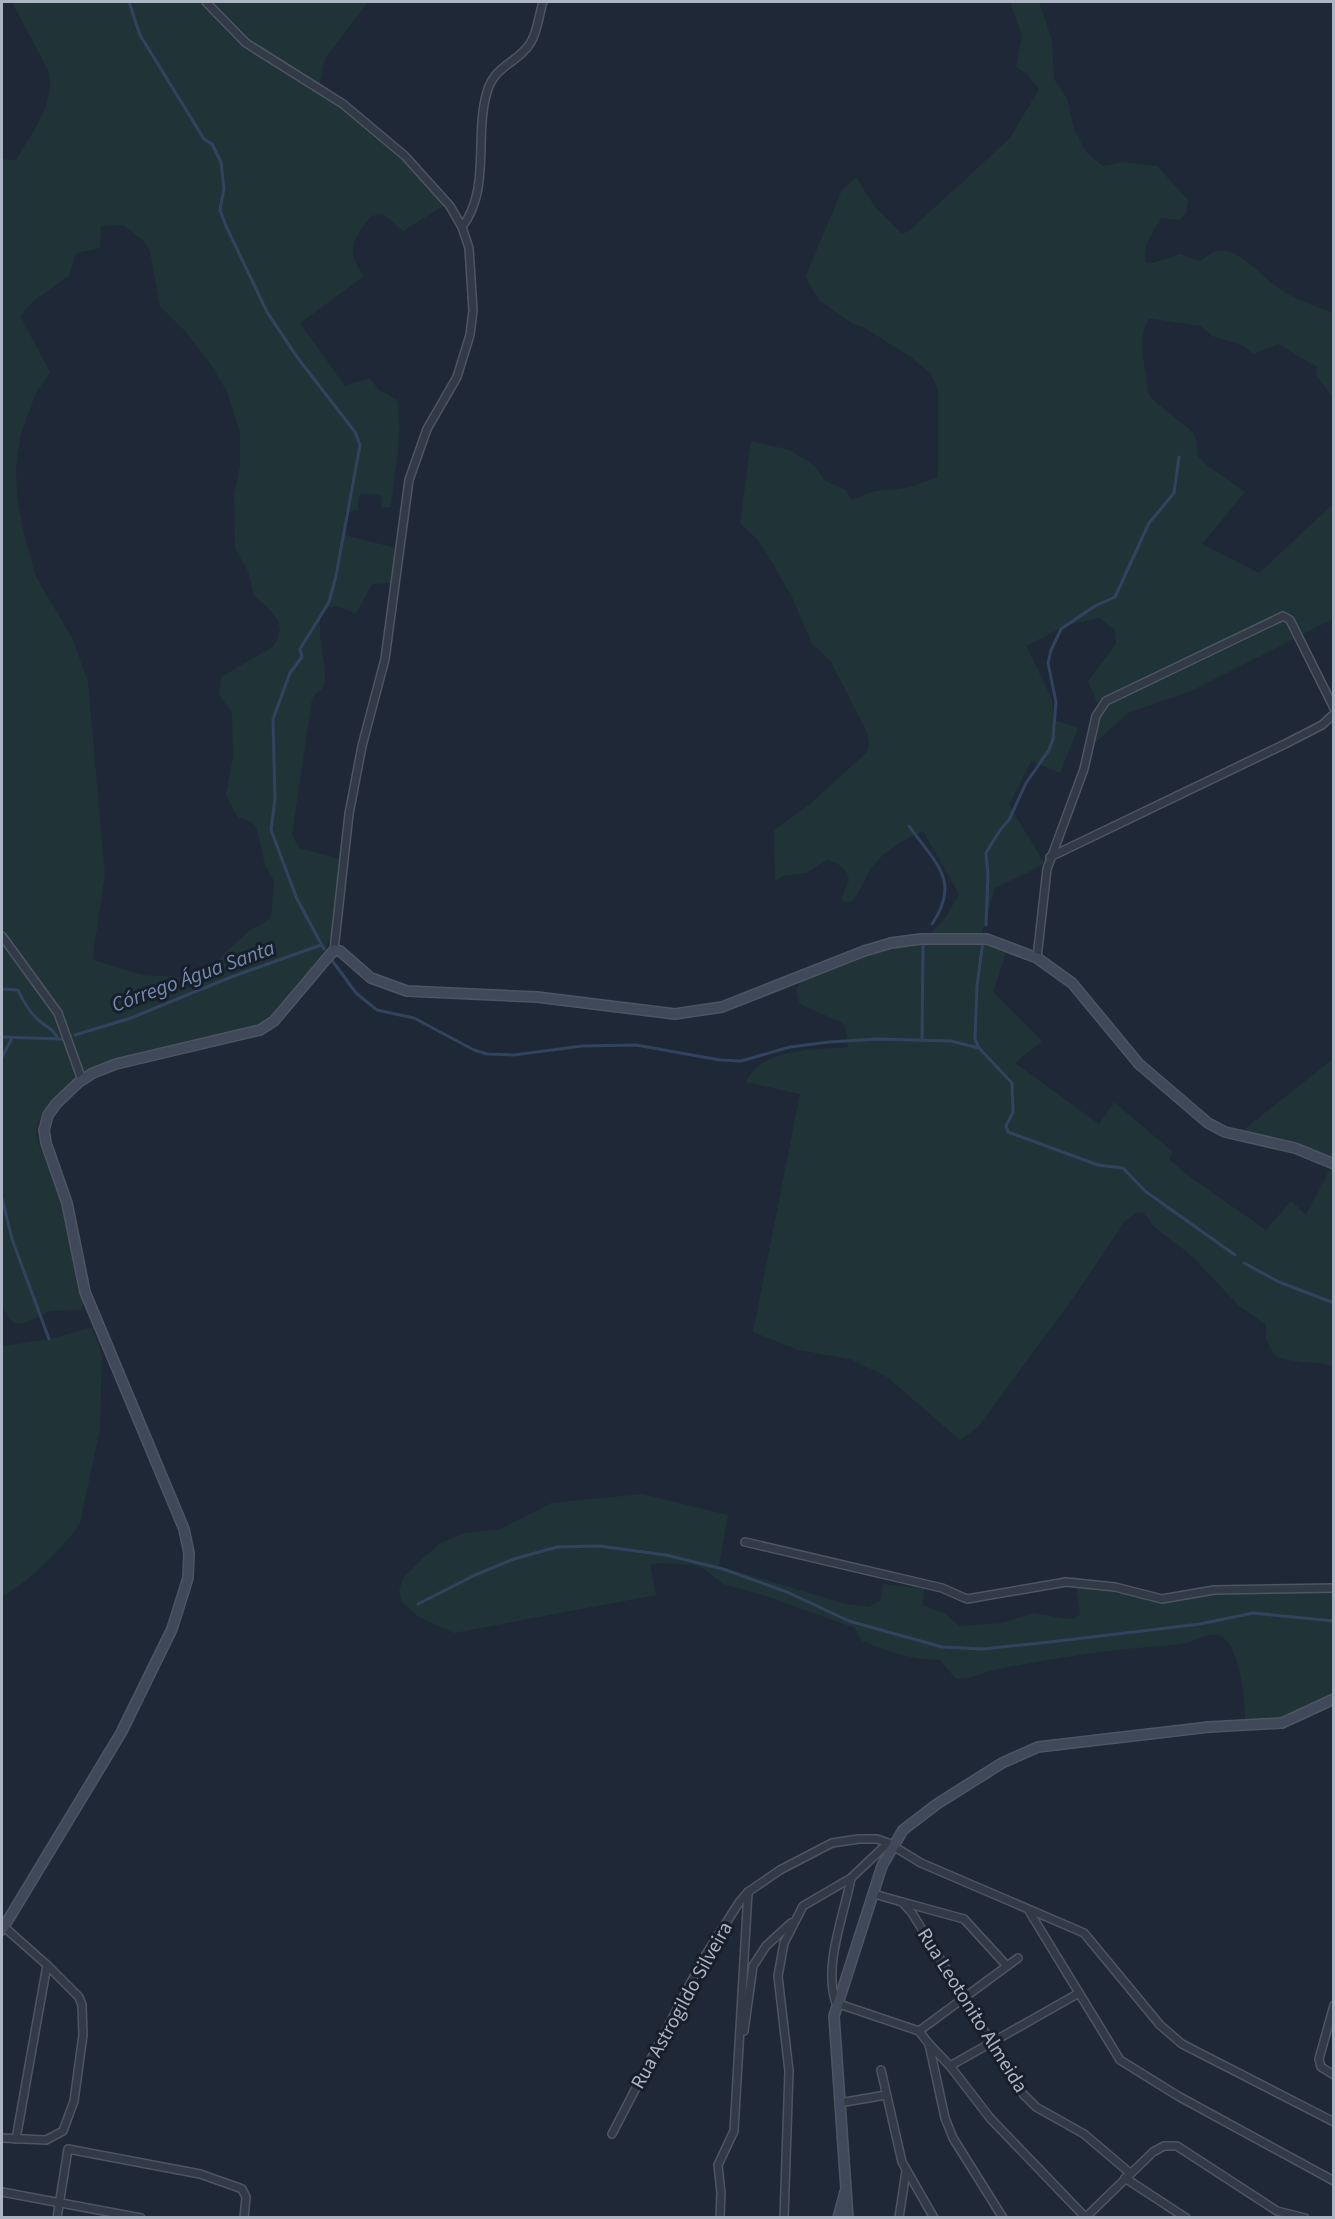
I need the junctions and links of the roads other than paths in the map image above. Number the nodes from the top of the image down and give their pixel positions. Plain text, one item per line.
1 (206, 2) edge
2 (543, 2) edge
3 (462, 227) junction
4 (1334, 708) edge
5 (1334, 714) edge
6 (1050, 857) junction
7 (2, 936) edge
8 (334, 950) junction
9 (1037, 958) junction
10 (81, 1080) junction
11 (1334, 1164) edge
12 (745, 1542) dead end
13 (1334, 1588) edge
14 (1334, 1699) edge
15 (890, 1844) junction
16 (851, 1878) junction
17 (748, 1892) junction
18 (874, 1894) junction
19 (902, 1902) junction
20 (1028, 1910) junction
21 (795, 1919) junction
22 (2, 1927) edge
23 (1018, 1958) dead end
24 (47, 1965) junction
25 (1007, 1966) junction
26 (1079, 1993) junction
27 (966, 1999) junction
28 (836, 2003) junction
29 (1334, 2005) edge
30 (919, 2031) junction
31 (929, 2044) junction
32 (994, 2044) junction
33 (739, 2046) junction
34 (950, 2066) junction
35 (881, 2070) dead end
36 (1331, 2074) edge
37 (886, 2095) junction
38 (838, 2103) junction
39 (1334, 2122) edge
40 (612, 2134) dead end
41 (2, 2138) edge
42 (16, 2139) junction
43 (906, 2171) junction
44 (1128, 2175) junction
45 (1334, 2181) edge
46 (2, 2192) edge
47 (845, 2192) junction
48 (60, 2201) junction
49 (1275, 2214) edge
50 (57, 2217) edge
51 (141, 2217) edge
52 (244, 2217) edge
53 (720, 2217) edge
54 (784, 2217) edge
55 (838, 2217) edge
56 (848, 2217) edge
57 (899, 2217) edge
58 (934, 2217) edge
59 (1003, 2217) edge
60 (1086, 2217) edge
61 (1186, 2217) edge
62 (1305, 2217) edge

1 - 3 street
2 - 3 street
3 - 8 street
4 - 6 street
5 - 6 street
6 - 9 street
7 - 10 street
8 - 9 street
8 - 10 street
9 - 11 street
10 - 22 street
12 - 13 street
14 - 15 street
15 - 16 street
15 - 17 street, Rua Astrogildo Silveira
15 - 18 street
15 - 20 street
16 - 21 street
16 - 28 street
17 - 33 street
17 - 40 street, Rua Astrogildo Silveira
18 - 19 street
18 - 28 street
19 - 25 street
19 - 27 street, Rua Leotonito Almeida
20 - 26 street
20 - 39 street
21 - 33 street
21 - 54 street
22 - 24 street
23 - 25 street
24 - 42 street
24 - 42 street
25 - 27 street
26 - 32 street
26 - 45 street
27 - 30 street
27 - 32 street, Rua Leotonito Almeida
28 - 30 street
28 - 38 street
29 - 36 street
30 - 31 street
31 - 34 street
31 - 59 street
32 - 34 street
32 - 44 street, Rua Leotonito Almeida
33 - 53 street
34 - 60 street
35 - 37 street
37 - 38 street
37 - 43 street
38 - 47 street
41 - 42 street
43 - 57 street
43 - 58 street
44 - 49 street
44 - 60 street
44 - 61 street, Rua Leotonito Almeida
46 - 48 street
47 - 55 street
47 - 56 street
48 - 50 street
48 - 51 street
48 - 52 street
49 - 62 street

